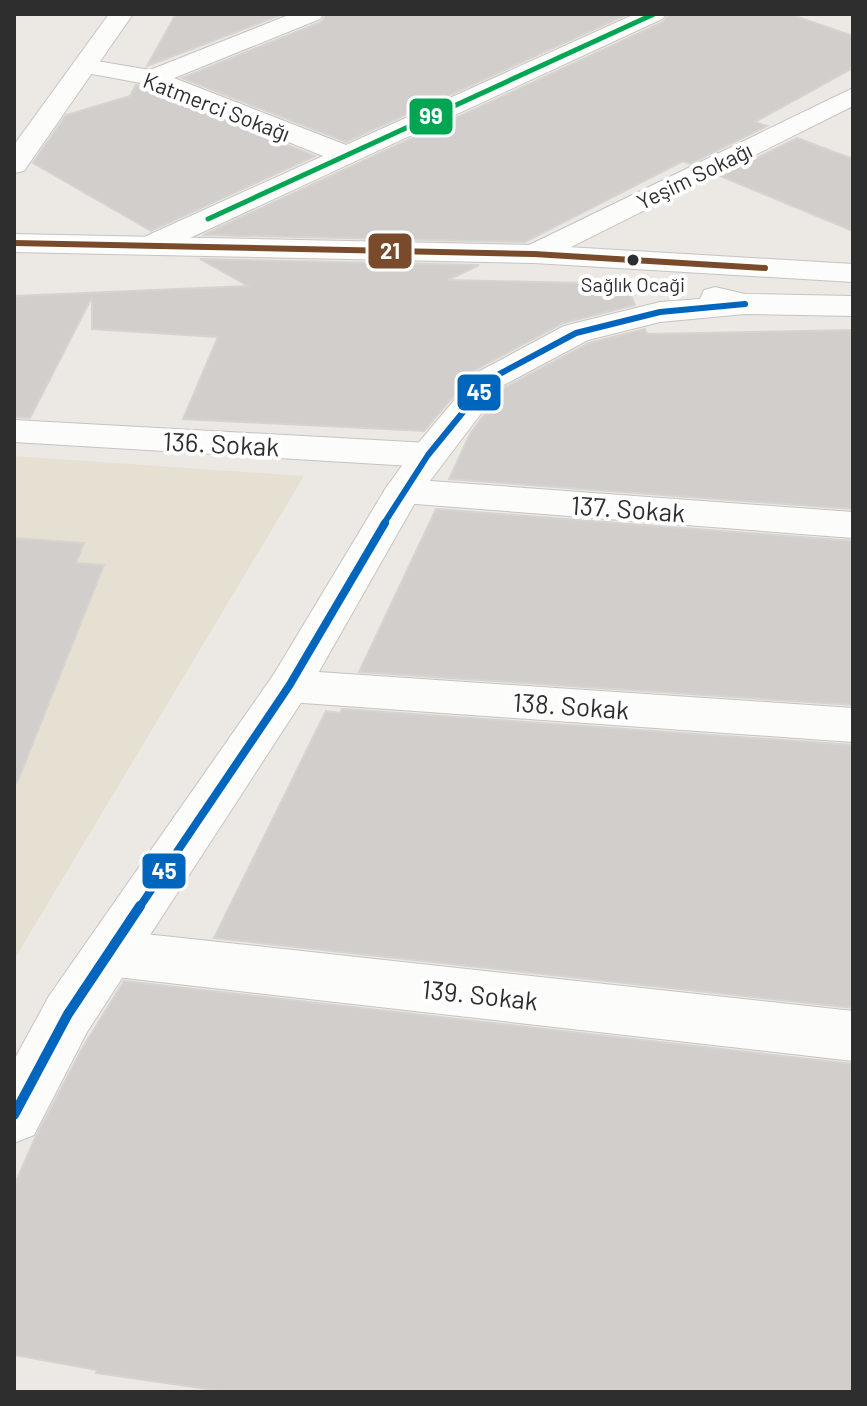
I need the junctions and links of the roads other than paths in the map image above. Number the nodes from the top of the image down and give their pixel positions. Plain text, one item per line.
1 (121, 14) edge
2 (654, 14) edge
3 (299, 17) edge
4 (85, 66) junction
5 (152, 78) junction
6 (853, 96) edge
7 (346, 155) junction
8 (14, 165) edge
9 (14, 243) edge
10 (153, 244) junction
11 (534, 254) junction
12 (853, 273) edge
13 (745, 304) junction
14 (853, 306) edge
15 (14, 431) edge
16 (428, 455) junction
17 (403, 491) junction
18 (853, 525) edge
19 (289, 686) junction
20 (853, 725) edge
21 (108, 953) junction
22 (853, 1036) edge
23 (14, 1115) edge

1 - 4 street
2 - 7 street, Katmerci Sokağı
3 - 5 street
4 - 5 street, Katmerci Sokağı
4 - 8 street
5 - 7 street, Katmerci Sokağı
6 - 11 street, Yeşim Sokağı
7 - 10 street, Katmerci Sokağı
9 - 10 street
10 - 11 street
11 - 12 street
11 - 13 street
13 - 14 street
13 - 16 street
15 - 16 street, 136. Sokak
16 - 17 street
17 - 18 street, 137. Sokak
17 - 19 street
19 - 20 street, 138. Sokak
19 - 21 street
21 - 22 street, 139. Sokak
21 - 23 street

